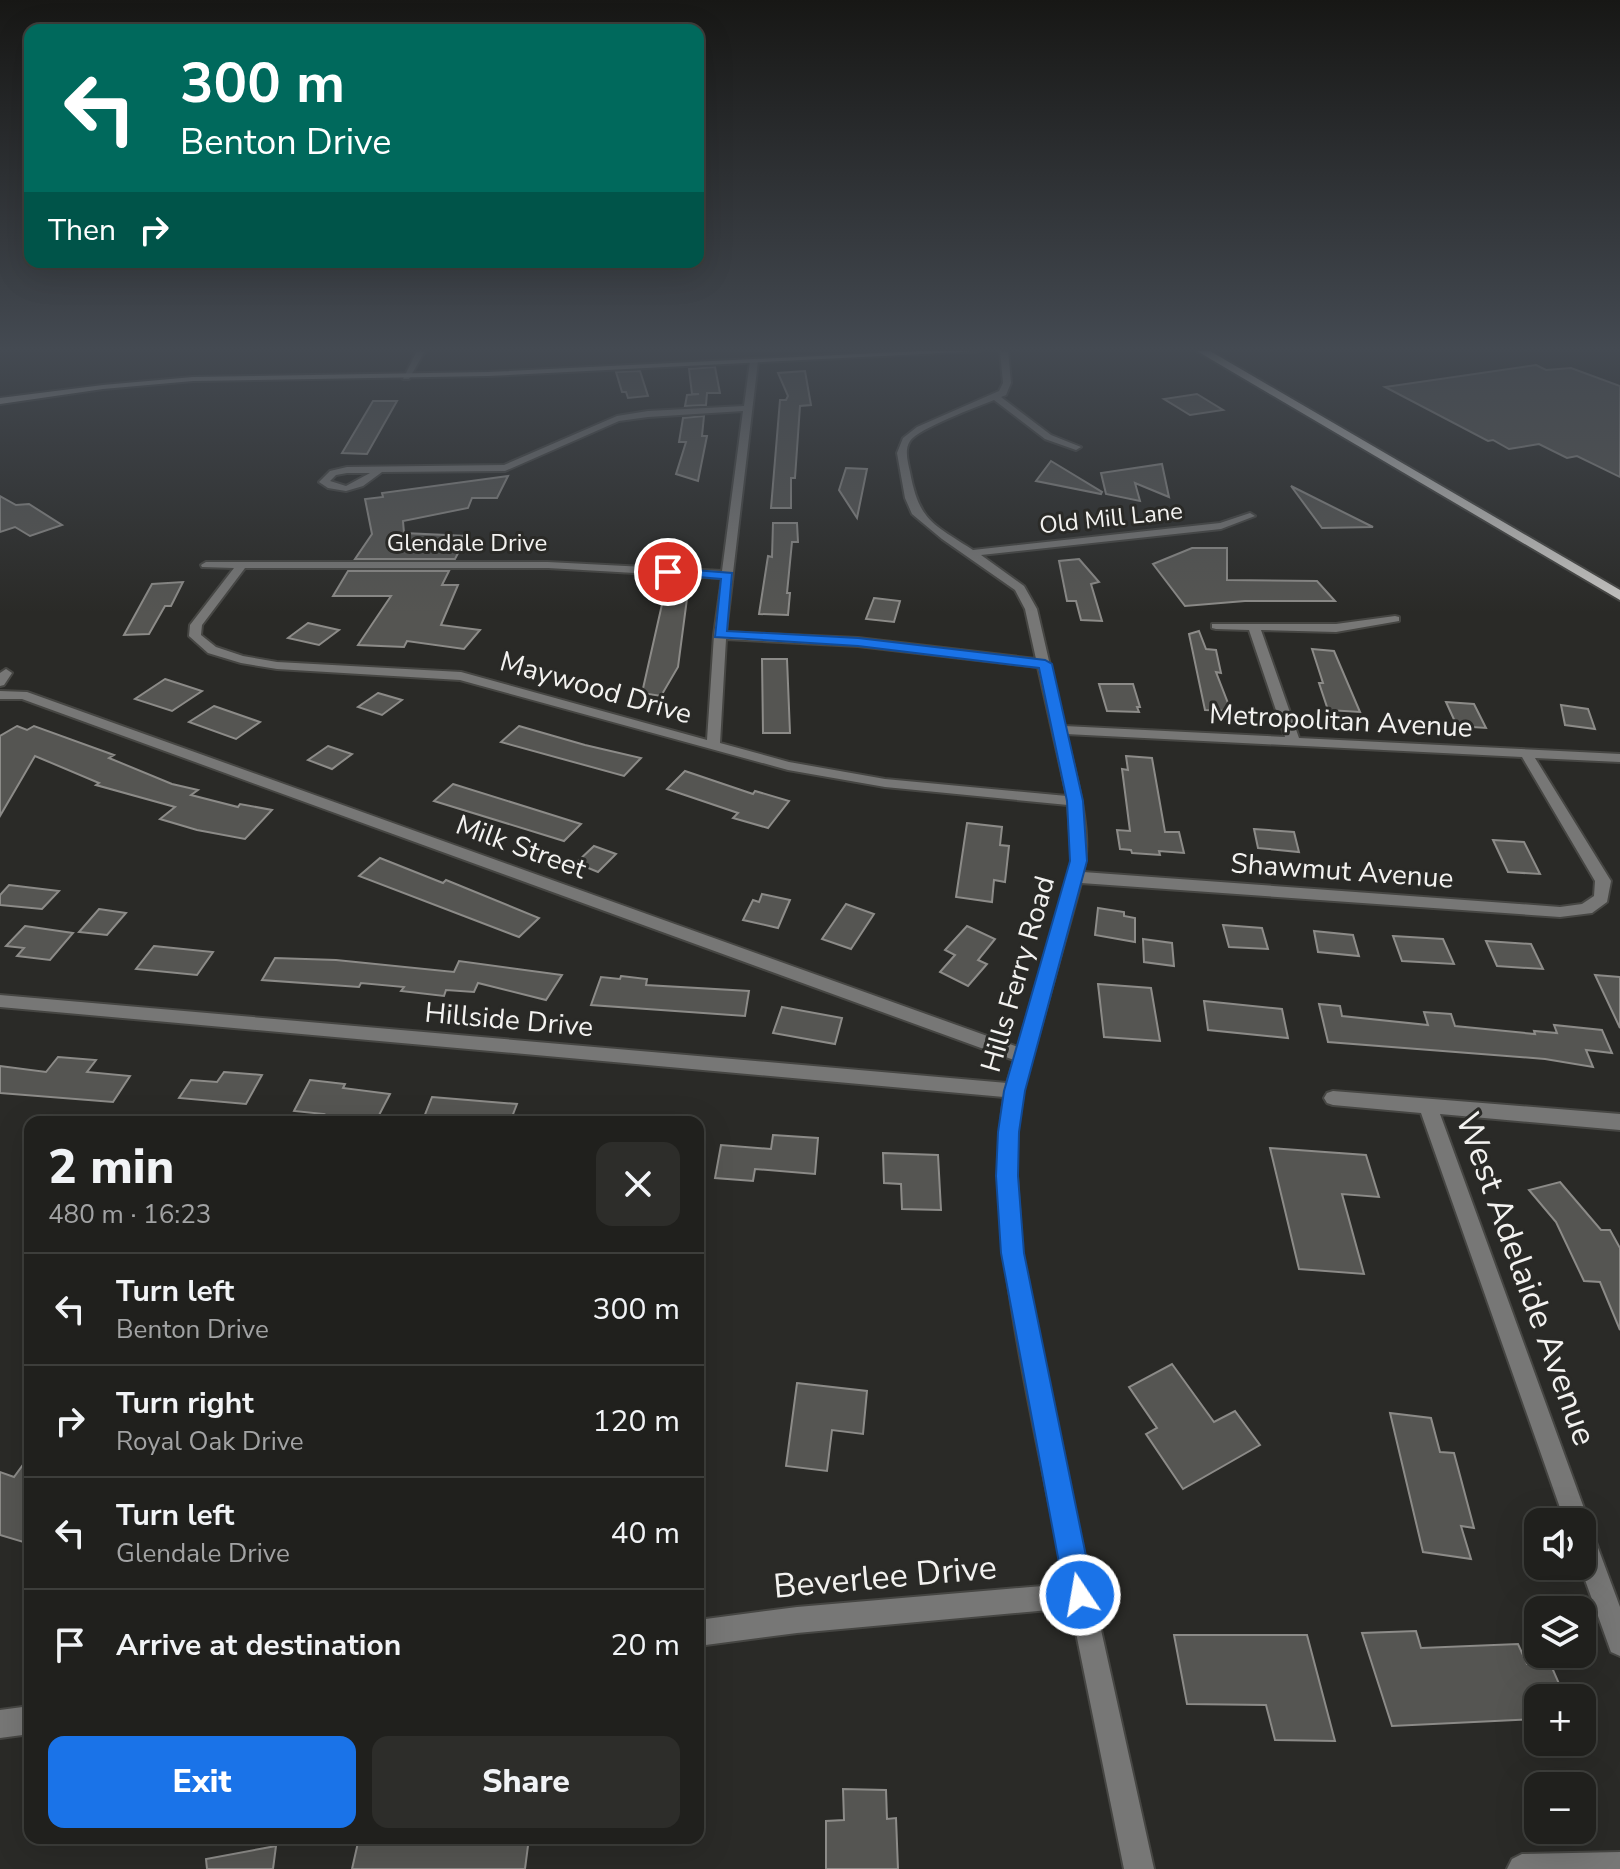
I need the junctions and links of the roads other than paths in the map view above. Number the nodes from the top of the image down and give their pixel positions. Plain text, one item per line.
1 (573, 438) edge
2 (745, 438) edge
3 (908, 438) edge
4 (1051, 438) edge
5 (1351, 438) edge
6 (1076, 447) dead end
7 (379, 470) junction
8 (1250, 516) dead end
9 (975, 553) junction
10 (206, 565) dead end
11 (242, 565) junction
12 (727, 575) junction
13 (1620, 596) edge
14 (1395, 619) dead end
15 (1216, 626) dead end
16 (1254, 627) junction
17 (720, 635) junction
18 (1045, 664) junction
19 (0, 695) edge
20 (1060, 730) junction
21 (1294, 743) junction
22 (713, 745) junction
23 (1527, 755) junction
24 (1620, 758) edge
25 (1075, 801) junction
26 (1075, 877) junction
27 (0, 1001) edge
28 (1024, 1056) junction
29 (1014, 1091) junction
30 (1333, 1098) dead end
31 (1427, 1105) junction
32 (1620, 1122) edge
33 (1572, 1508) edge
34 (1596, 1576) edge
35 (1080, 1595) junction
36 (704, 1632) edge
37 (1620, 1643) edge
38 (24, 1721) edge
39 (0, 1724) edge
40 (1620, 1867) edge
41 (1139, 1869) edge
42 (1522, 1869) edge

1 - 7 street
2 - 12 street
3 - 9 street, Hills Ferry Road
4 - 6 street
5 - 13 main road
7 - 7 street
8 - 9 street, Old Mill Lane
9 - 18 street, Hills Ferry Road
10 - 11 street, Glendale Drive
11 - 12 street, Glendale Drive
11 - 22 street, Maywood Drive
12 - 17 street
14 - 16 street
15 - 16 street
16 - 21 street
17 - 18 street
17 - 22 street
18 - 20 street, Hills Ferry Road
19 - 28 street, Milk Street
20 - 21 street, Metropolitan Avenue
20 - 25 street, Hills Ferry Road
21 - 23 street, Metropolitan Avenue
22 - 25 street, Maywood Drive
23 - 24 street, Metropolitan Avenue
23 - 26 street, Shawmut Avenue
25 - 26 street, Hills Ferry Road
26 - 28 street, Hills Ferry Road
27 - 29 street, Hillside Drive
28 - 29 street, Hills Ferry Road
29 - 35 street, Hills Ferry Road
30 - 31 street
31 - 32 street
31 - 33 street, West Adelaide Avenue
34 - 37 street
35 - 36 street, Beverlee Drive
35 - 41 street, Hills Ferry Road
38 - 39 street
40 - 42 street

